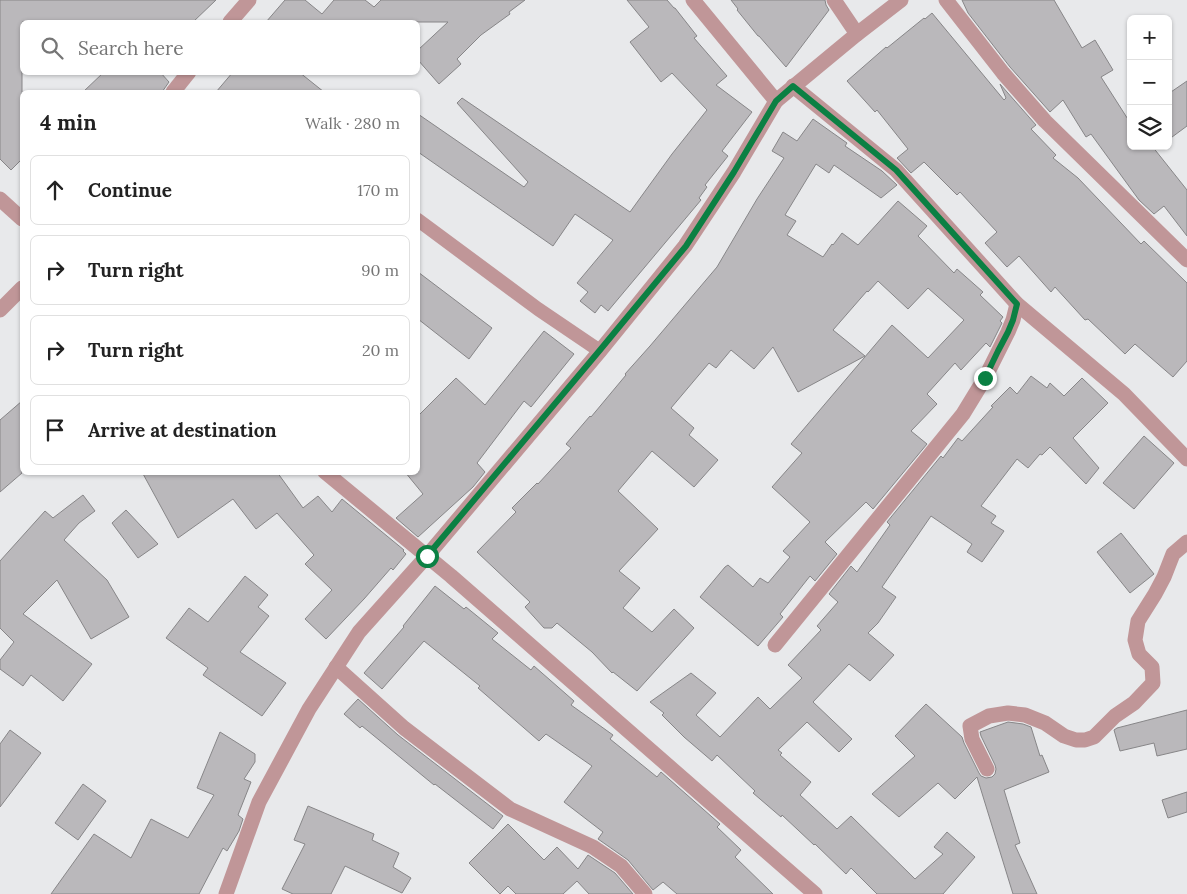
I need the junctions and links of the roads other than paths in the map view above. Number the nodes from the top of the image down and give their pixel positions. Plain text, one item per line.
1 (249, 0) edge
2 (693, 0) edge
3 (834, 0) edge
4 (901, 0) edge
5 (946, 0) edge
6 (232, 20) edge
7 (857, 34) junction
8 (187, 75) edge
9 (793, 86) junction
10 (175, 90) edge
11 (776, 101) junction
12 (0, 199) edge
13 (20, 217) edge
14 (420, 221) edge
15 (1187, 260) edge
16 (20, 290) edge
17 (1017, 304) junction
18 (0, 310) edge
19 (600, 350) junction
20 (1187, 459) edge
21 (330, 475) edge
22 (1187, 542) edge
23 (427, 556) junction
24 (775, 645) dead end
25 (336, 667) junction
26 (987, 769) dead end
27 (226, 894) edge
28 (644, 894) edge
29 (815, 894) edge

1 - 6 street
2 - 11 street
3 - 7 street
4 - 7 street
5 - 15 street
7 - 9 street
8 - 10 street
9 - 11 street
9 - 17 street
11 - 19 street
12 - 13 street
14 - 19 lane
16 - 18 street
17 - 20 street
17 - 24 street
19 - 23 street
21 - 23 street
22 - 26 street
23 - 25 street
23 - 29 street
25 - 27 street
25 - 28 street

